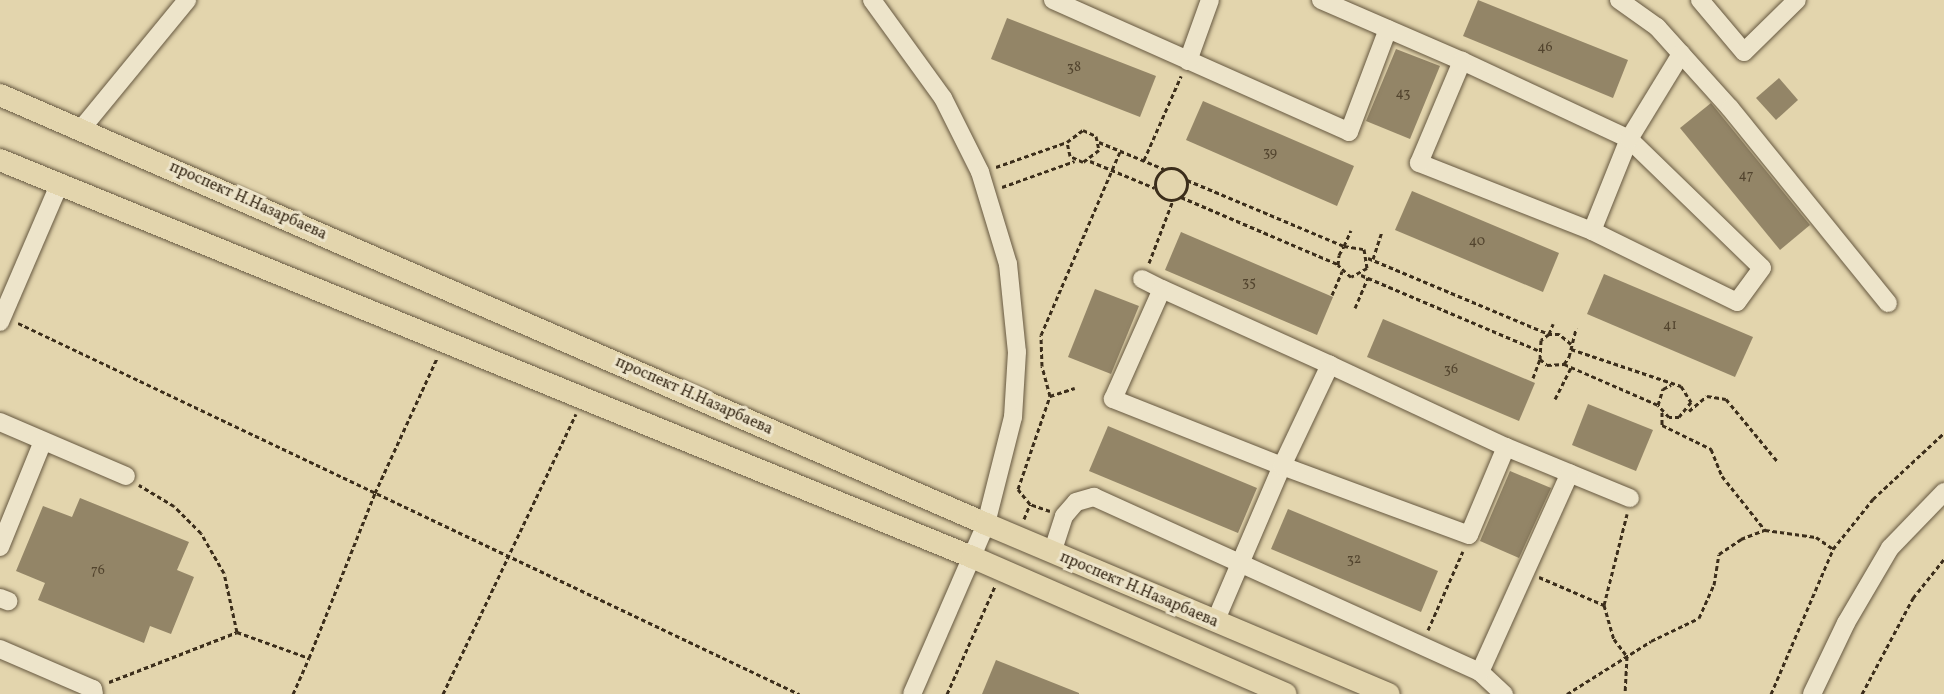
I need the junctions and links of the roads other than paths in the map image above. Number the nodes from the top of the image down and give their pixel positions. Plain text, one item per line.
1 (187, 0) edge
2 (872, 0) edge
3 (1053, 0) edge
4 (1210, 0) edge
5 (1321, 0) edge
6 (1619, 0) edge
7 (1797, 0) edge
8 (1706, 2) edge
9 (1388, 29) junction
10 (1681, 54) junction
11 (1462, 60) junction
12 (1188, 61) junction
13 (0, 95) edge
14 (82, 128) junction
15 (1629, 139) junction
16 (0, 160) edge
17 (59, 185) junction
18 (1592, 231) junction
19 (1142, 279) road end
20 (1162, 289) junction
21 (1888, 303) dead end
22 (1, 319) edge
23 (1330, 365) junction
24 (0, 422) edge
25 (43, 441) junction
26 (1506, 447) junction
27 (1282, 466) junction
28 (1570, 473) junction
29 (126, 476) road end
30 (1944, 492) edge
31 (1630, 498) road end
32 (986, 524) junction
33 (0, 547) edge
34 (1052, 553) junction
35 (972, 557) junction
36 (1240, 563) junction
37 (1215, 622) junction
38 (0, 649) edge
39 (1480, 672) junction
40 (94, 692) edge
41 (912, 694) edge
42 (1285, 694) edge
43 (1389, 694) edge
44 (1504, 694) edge
45 (1812, 694) edge

1 - 14 street
2 - 32 street
3 - 12 street
4 - 12 street
5 - 9 street
6 - 10 street
7 - 8 street
9 - 11 street
9 - 12 street
10 - 15 street
10 - 21 street
11 - 15 street
11 - 18 street
13 - 14 main road, проспект Н.Назарбаева
14 - 32 main road, проспект Н.Назарбаева
15 - 18 street
15 - 18 street
16 - 17 main road
17 - 22 street
17 - 35 main road
19 - 20 street
20 - 23 street
20 - 27 street
23 - 26 street
23 - 27 street
24 - 25 street
25 - 29 street
25 - 33 street
26 - 27 street
26 - 28 street
27 - 36 street
28 - 31 street
28 - 39 street
30 - 45 street
32 - 34 main road, проспект Н.Назарбаева
32 - 35 street
34 - 36 street
34 - 37 main road, проспект Н.Назарбаева
35 - 41 street
35 - 42 main road
36 - 37 street
36 - 39 street
37 - 43 main road, проспект Н.Назарбаева
38 - 40 street
39 - 44 street

